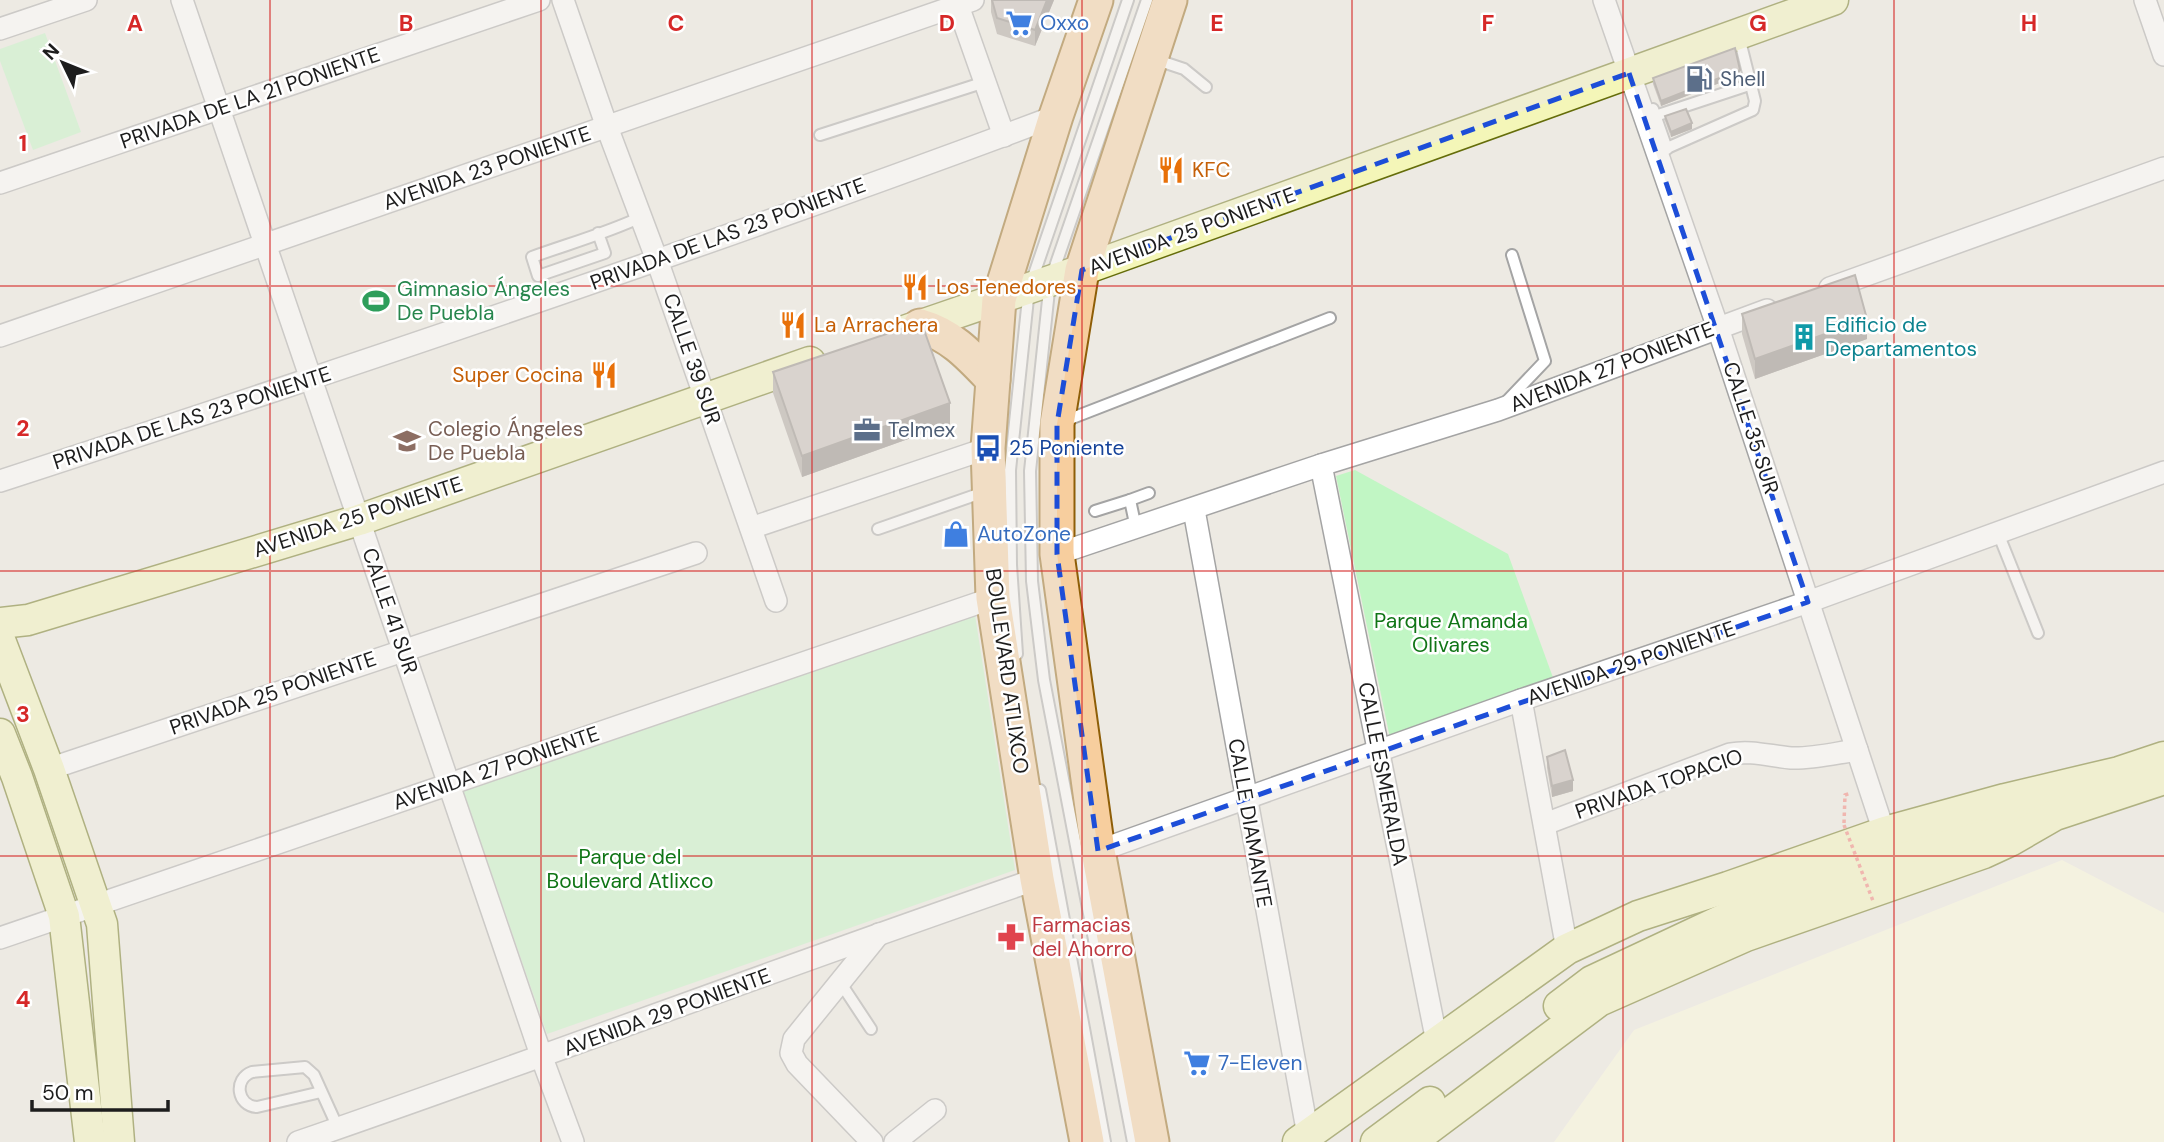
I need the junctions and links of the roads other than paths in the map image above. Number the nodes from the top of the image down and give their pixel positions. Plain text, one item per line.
1 (86, 0) edge
2 (182, 0) edge
3 (539, 0) edge
4 (563, 0) edge
5 (1096, 0) edge
6 (1128, 0) edge
7 (1147, 0) edge
8 (1170, 0) edge
9 (1604, 0) edge
10 (1833, 0) edge
11 (2145, 0) edge
12 (962, 2) edge
13 (0, 29) edge
14 (1736, 44) junction
15 (2164, 55) edge
16 (1151, 58) junction
17 (1636, 78) junction
18 (985, 82) junction
19 (1752, 84) junction
20 (1206, 87) dead end
21 (218, 109) junction
22 (1056, 117) junction
23 (1650, 117) junction
24 (607, 127) junction
25 (820, 135) dead end
26 (1004, 136) junction
27 (1662, 150) junction
28 (2164, 168) edge
29 (0, 183) edge
30 (641, 217) junction
31 (598, 233) junction
32 (265, 245) junction
33 (1512, 255) dead end
34 (657, 260) junction
35 (1082, 270) junction
36 (1026, 290) junction
37 (1810, 295) edge
38 (1784, 304) edge
39 (1330, 318) dead end
40 (920, 326) junction
41 (1718, 328) junction
42 (0, 336) edge
43 (883, 338) edge
44 (832, 355) edge
45 (311, 380) junction
46 (993, 380) junction
47 (706, 397) junction
48 (1498, 410) junction
49 (1057, 424) junction
50 (988, 448) junction
51 (1321, 465) junction
52 (2164, 472) edge
53 (0, 481) edge
54 (989, 490) junction
55 (1149, 493) dead end
56 (1130, 500) junction
57 (1194, 510) junction
58 (1095, 511) dead end
59 (359, 520) junction
60 (751, 528) junction
61 (1136, 528) junction
62 (878, 529) dead end
63 (1998, 533) junction
64 (696, 553) dead end
65 (1056, 554) junction
66 (993, 598) junction
67 (776, 601) dead end
68 (1808, 602) junction
69 (14, 622) edge
70 (2038, 633) dead end
71 (0, 640) edge
72 (403, 650) junction
73 (1018, 668) dead end
74 (1521, 700) junction
75 (0, 734) edge
76 (1857, 750) junction
77 (1378, 751) junction
78 (2164, 757) edge
79 (49, 769) junction
80 (1037, 776) dead end
81 (2164, 779) edge
82 (8, 780) edge
83 (449, 784) junction
84 (1245, 799) junction
85 (2055, 815) junction
86 (1545, 824) junction
87 (1889, 845) junction
88 (1098, 851) junction
89 (1037, 880) junction
90 (1732, 900) junction
91 (96, 905) junction
92 (64, 916) junction
93 (879, 933) junction
94 (0, 938) edge
95 (1567, 949) junction
96 (840, 982) junction
97 (871, 1028) dead end
98 (1437, 1042) junction
99 (542, 1058) junction
100 (321, 1092) junction
101 (1147, 1108) junction
102 (935, 1110) dead end
103 (338, 1128) junction
104 (1313, 1140) edge
105 (90, 1142) edge
106 (119, 1142) edge
107 (298, 1142) edge
108 (573, 1142) edge
109 (872, 1142) edge
110 (895, 1142) edge
111 (1087, 1142) edge
112 (1105, 1142) edge
113 (1133, 1142) edge
114 (1152, 1142) edge
115 (1172, 1142) edge
116 (1376, 1142) edge
117 (1411, 1142) edge

1 - 13 street
2 - 21 street, CALLE 41 SUR
3 - 21 street, PRIVADA DE LA 21 PONIENTE
4 - 24 street, CALLE 39 SUR
5 - 22 main road, BOULEVARD ATLIXCO
6 - 36 lane
7 - 36 lane
8 - 16 main road
9 - 17 street, CALLE 35 SUR
10 - 14 main road, AVENIDA 25 PONIENTE
11 - 15 street
12 - 18 street
12 - 24 street, AVENIDA 23 PONIENTE
14 - 17 main road, AVENIDA 25 PONIENTE
14 - 19 lane
16 - 20 lane
16 - 35 main road
17 - 23 street, CALLE 35 SUR
17 - 35 main road, AVENIDA 25 PONIENTE
18 - 25 lane
18 - 26 street
19 - 23 lane
19 - 27 lane
21 - 29 street, PRIVADA DE LA 21 PONIENTE
21 - 32 street, CALLE 41 SUR
22 - 26 street, PRIVADA DE LAS 23 PONIENTE
22 - 36 main road, BOULEVARD ATLIXCO
23 - 27 street, CALLE 35 SUR
24 - 30 street, CALLE 39 SUR
24 - 32 street, AVENIDA 23 PONIENTE
26 - 34 street, PRIVADA DE LAS 23 PONIENTE
27 - 41 street, CALLE 35 SUR
28 - 37 street
30 - 31 lane
30 - 34 street, CALLE 39 SUR
31 - 31 lane
32 - 42 street, AVENIDA 23 PONIENTE
32 - 45 street, CALLE 41 SUR
33 - 48 lane
34 - 45 street, PRIVADA DE LAS 23 PONIENTE
34 - 47 street, CALLE 39 SUR
35 - 36 main road, AVENIDA 25 PONIENTE
35 - 49 main road
36 - 40 main road, AVENIDA 25 PONIENTE
36 - 46 main road, BOULEVARD ATLIXCO
36 - 73 lane
36 - 113 lane
38 - 41 street, AVENIDA 27 PONIENTE
39 - 49 lane
40 - 43 main road, AVENIDA 25 PONIENTE
40 - 46 main road
41 - 48 street, AVENIDA 27 PONIENTE
41 - 68 street, CALLE 35 SUR
44 - 47 main road, AVENIDA 25 PONIENTE
45 - 53 street, PRIVADA DE LAS 23 PONIENTE
45 - 59 street, CALLE 41 SUR
46 - 50 main road, BOULEVARD ATLIXCO
47 - 59 main road, AVENIDA 25 PONIENTE
47 - 60 street, CALLE 39 SUR
48 - 51 street, AVENIDA 27 PONIENTE
49 - 65 main road
50 - 54 main road, BOULEVARD ATLIXCO
50 - 60 street
51 - 57 street, AVENIDA 27 PONIENTE
51 - 77 street, CALLE ESMERALDA
52 - 63 street, AVENIDA 29 PONIENTE
54 - 62 lane
54 - 66 main road, BOULEVARD ATLIXCO
55 - 56 lane
56 - 58 lane
56 - 61 lane
57 - 61 street, AVENIDA 27 PONIENTE
57 - 84 street, CALLE DIAMANTE
59 - 69 main road, AVENIDA 25 PONIENTE
59 - 72 street, CALLE 41 SUR
60 - 67 street, CALLE 39 SUR
61 - 65 street, AVENIDA 27 PONIENTE
63 - 68 street, AVENIDA 29 PONIENTE
63 - 70 lane
64 - 72 street, PRIVADA 25 PONIENTE
65 - 88 main road
66 - 83 street, AVENIDA 27 PONIENTE
66 - 89 main road, BOULEVARD ATLIXCO
68 - 74 street, AVENIDA 29 PONIENTE
68 - 76 street, CALLE 35 SUR
69 - 71 main road, AVENIDA 25 PONIENTE
71 - 79 main road
72 - 79 street, PRIVADA 25 PONIENTE
72 - 83 street, CALLE 41 SUR
74 - 77 street, AVENIDA 29 PONIENTE
74 - 86 street
75 - 82 main road
76 - 86 street, PRIVADA TOPACIO
76 - 87 street, CALLE 35 SUR
77 - 84 street, AVENIDA 29 PONIENTE
77 - 98 street, CALLE ESMERALDA
78 - 87 main road
79 - 91 main road
80 - 112 lane
81 - 85 main road
82 - 92 main road
83 - 91 street, AVENIDA 27 PONIENTE
83 - 99 street, CALLE 41 SUR
84 - 88 street, AVENIDA 29 PONIENTE
84 - 104 street, CALLE DIAMANTE
85 - 87 main road
85 - 117 main road
86 - 95 street
87 - 90 main road
88 - 101 main road
89 - 93 street, AVENIDA 29 PONIENTE
89 - 111 main road, BOULEVARD ATLIXCO
90 - 95 main road
90 - 104 main road
90 - 116 main road
91 - 92 street, AVENIDA 27 PONIENTE
91 - 106 main road
92 - 94 street, AVENIDA 27 PONIENTE
92 - 105 main road
93 - 96 street
93 - 99 street, AVENIDA 29 PONIENTE
95 - 98 main road
96 - 97 lane
96 - 109 street
98 - 104 main road
99 - 103 street, AVENIDA 29 PONIENTE
99 - 108 street, CALLE 41 SUR
100 - 100 lane
100 - 103 lane
101 - 114 main road
101 - 115 main road
102 - 110 street
103 - 107 street, AVENIDA 29 PONIENTE

